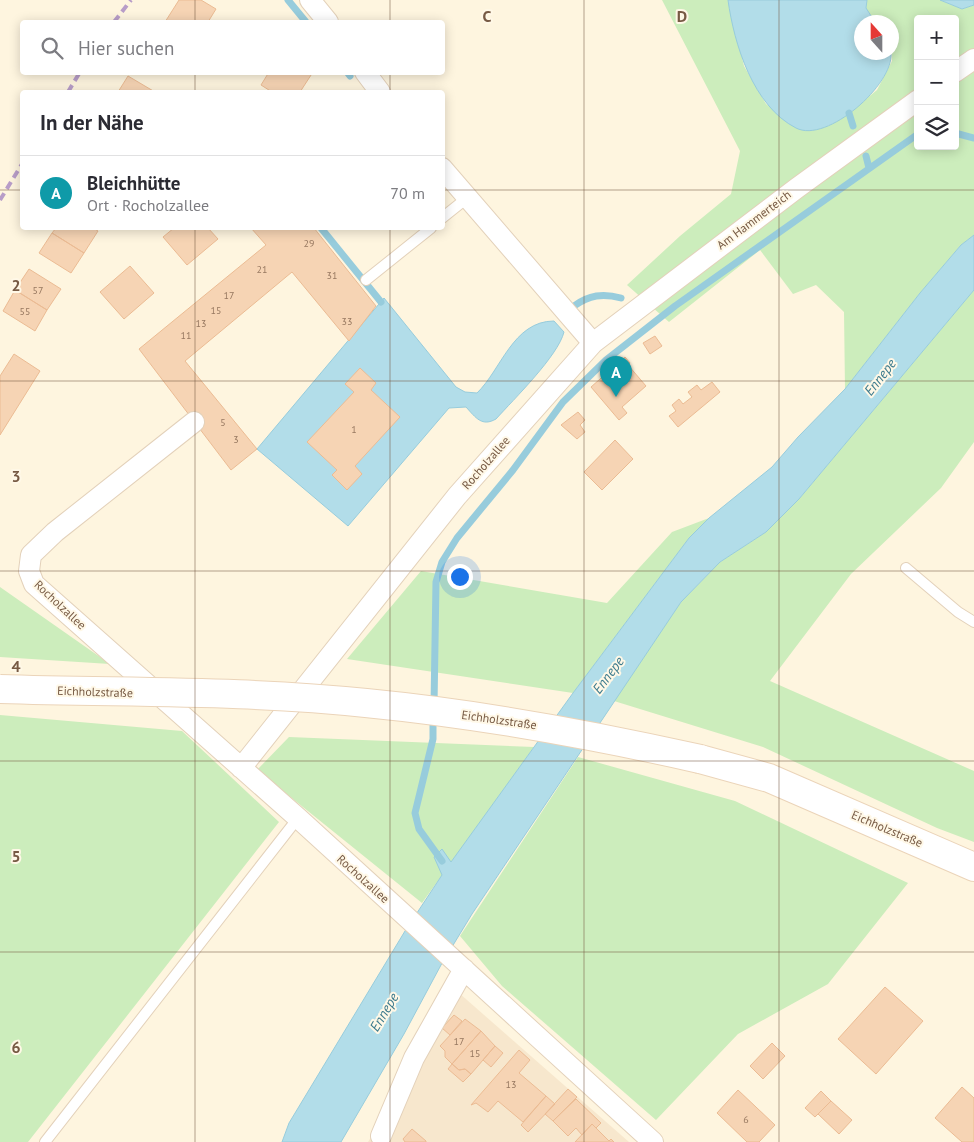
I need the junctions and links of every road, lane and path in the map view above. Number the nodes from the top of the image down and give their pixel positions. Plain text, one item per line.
1 (310, 0) edge
2 (326, 20) edge
3 (974, 59) edge
4 (959, 69) edge
5 (367, 75) edge
6 (378, 90) edge
7 (914, 103) edge
8 (445, 172) edge
9 (467, 198) junction
10 (445, 216) edge
11 (428, 230) edge
12 (366, 280) dead end
13 (593, 342) junction
14 (194, 422) dead end
15 (906, 568) dead end
16 (974, 622) edge
17 (0, 689) edge
18 (242, 768) junction
19 (298, 818) junction
20 (974, 867) edge
21 (464, 969) junction
22 (381, 1136) dead end
23 (45, 1142) edge
24 (652, 1142) edge

1 - 2 street
3 - 4 street
5 - 6 street
7 - 13 street, Am Hammerteich
8 - 9 street
9 - 10 lane
9 - 13 street
11 - 12 lane
13 - 18 street, Rocholzallee
14 - 18 street, Rocholzallee
15 - 16 lane
17 - 20 main road, Eichholzstraße, bridge
18 - 19 street, Rocholzallee
19 - 21 street, Rocholzallee
19 - 23 lane
21 - 22 street
21 - 24 street, Rocholzallee

